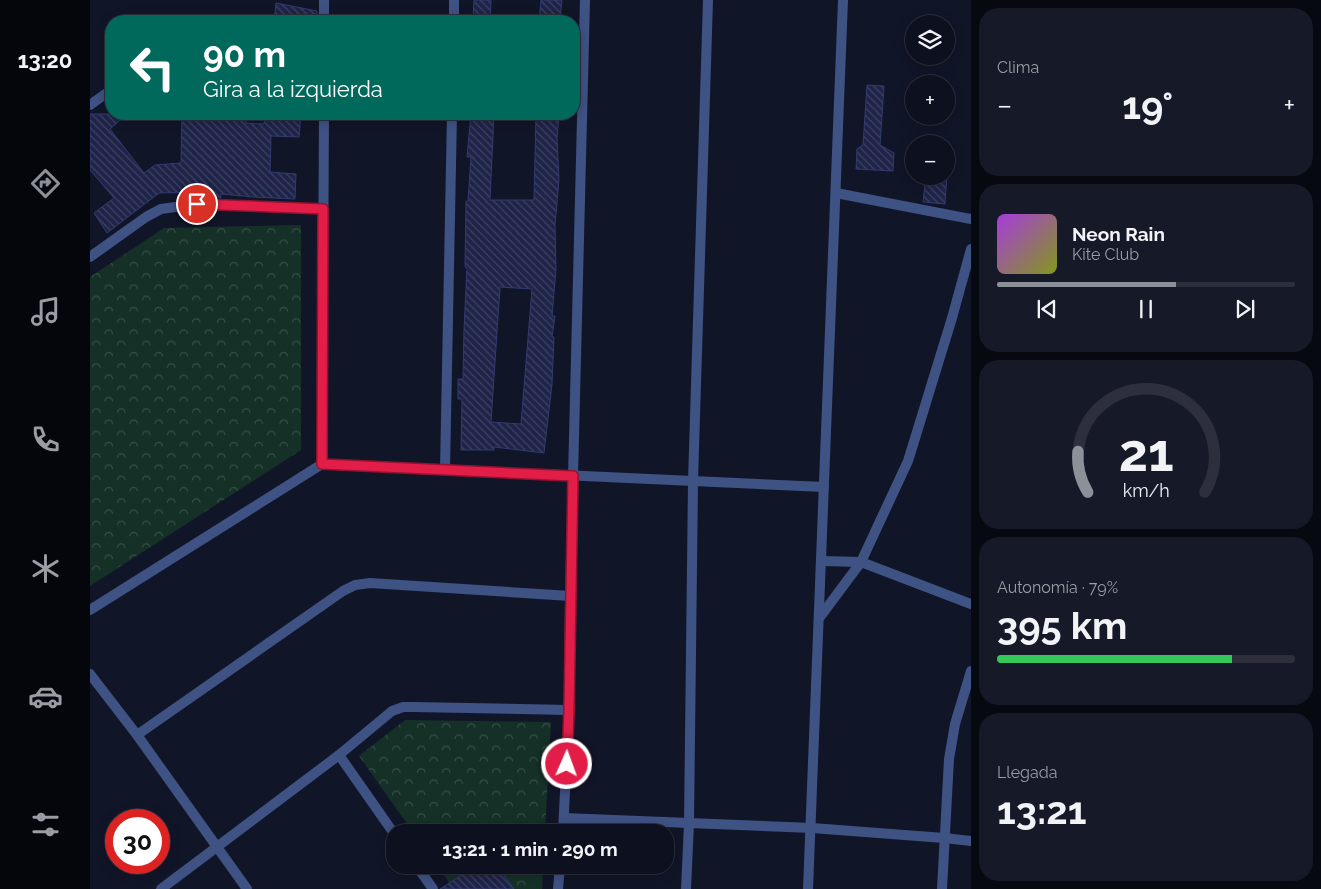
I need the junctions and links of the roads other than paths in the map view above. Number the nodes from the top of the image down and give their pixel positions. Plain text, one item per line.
1 (324, 0) edge
2 (454, 0) edge
3 (584, 0) edge
4 (708, 0) edge
5 (843, 0) edge
6 (324, 15) edge
7 (454, 15) edge
8 (105, 94) edge
9 (90, 105) edge
10 (324, 120) edge
11 (452, 120) edge
12 (836, 192) junction
13 (323, 209) junction
14 (971, 219) edge
15 (971, 249) edge
16 (90, 257) edge
17 (322, 464) junction
18 (445, 470) junction
19 (573, 476) junction
20 (693, 481) junction
21 (824, 487) junction
22 (822, 561) junction
23 (861, 562) junction
24 (570, 596) junction
25 (971, 604) edge
26 (90, 610) edge
27 (819, 617) junction
28 (971, 671) edge
29 (90, 674) edge
30 (569, 710) junction
31 (137, 735) junction
32 (339, 756) junction
33 (564, 818) junction
34 (689, 823) junction
35 (387, 824) edge
36 (564, 824) edge
37 (812, 828) junction
38 (944, 838) junction
39 (971, 841) edge
40 (216, 847) junction
41 (422, 874) edge
42 (559, 874) edge
43 (161, 889) edge
44 (248, 889) edge
45 (433, 889) edge
46 (558, 889) edge
47 (686, 889) edge
48 (808, 889) edge
49 (942, 889) edge

1 - 6 street
2 - 7 street
3 - 19 street
4 - 20 street
5 - 12 street
8 - 9 street
10 - 13 street
11 - 18 street
12 - 14 street
12 - 21 street
13 - 16 street
13 - 17 street
15 - 23 street
17 - 18 street
17 - 26 street
18 - 19 street
19 - 20 street
19 - 24 street
20 - 21 street
20 - 34 street
21 - 22 street
22 - 23 street
22 - 27 street
23 - 25 street
23 - 27 street
24 - 30 street
24 - 31 street
27 - 37 street
28 - 38 street
29 - 31 street
30 - 32 street
30 - 33 street
31 - 40 street
32 - 35 street
32 - 40 street
33 - 34 street
33 - 36 street
34 - 37 street
34 - 47 street
37 - 38 street
37 - 48 street
38 - 39 street
38 - 49 street
40 - 43 street
40 - 44 street
41 - 45 street
42 - 46 street

